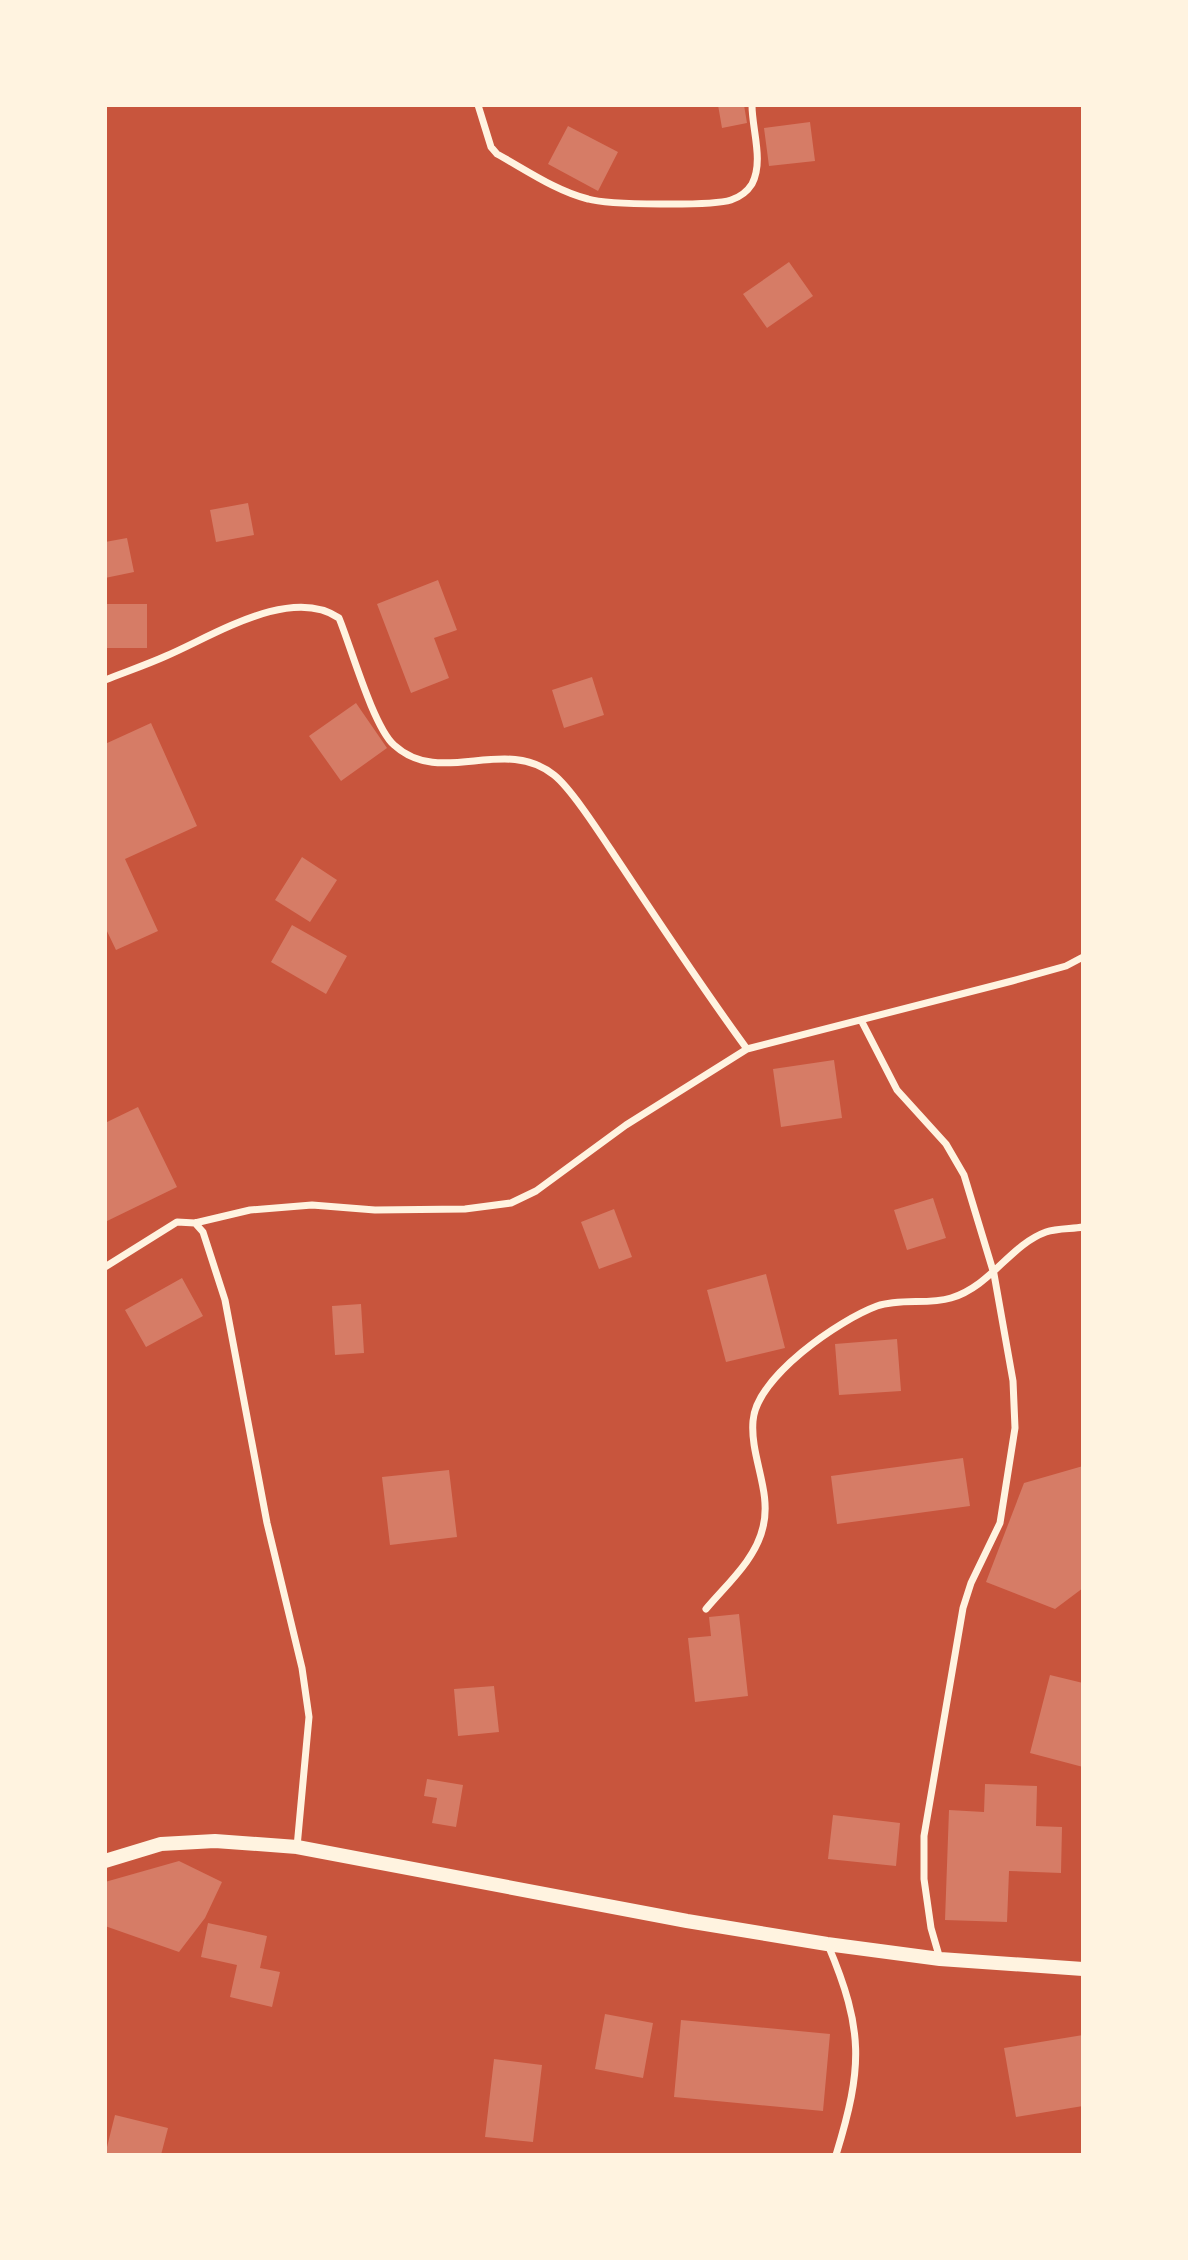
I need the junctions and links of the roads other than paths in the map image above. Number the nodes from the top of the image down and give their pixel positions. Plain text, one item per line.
1 (478, 105) edge
2 (752, 105) edge
3 (105, 680) edge
4 (1083, 957) edge
5 (861, 1020) junction
6 (747, 1049) junction
7 (195, 1223) junction
8 (1083, 1227) edge
9 (105, 1267) edge
10 (993, 1274) junction
11 (706, 1609) dead end
12 (297, 1847) junction
13 (105, 1861) edge
14 (827, 1944) junction
15 (940, 1959) junction
16 (1083, 1969) edge
17 (836, 2155) edge

1 - 2 street
3 - 6 street
4 - 5 street
5 - 6 street
5 - 10 street
6 - 7 street
7 - 9 street
7 - 12 street
8 - 10 street
10 - 11 street
10 - 15 street
12 - 13 main road
12 - 14 main road
14 - 15 main road
14 - 17 street
15 - 16 main road

